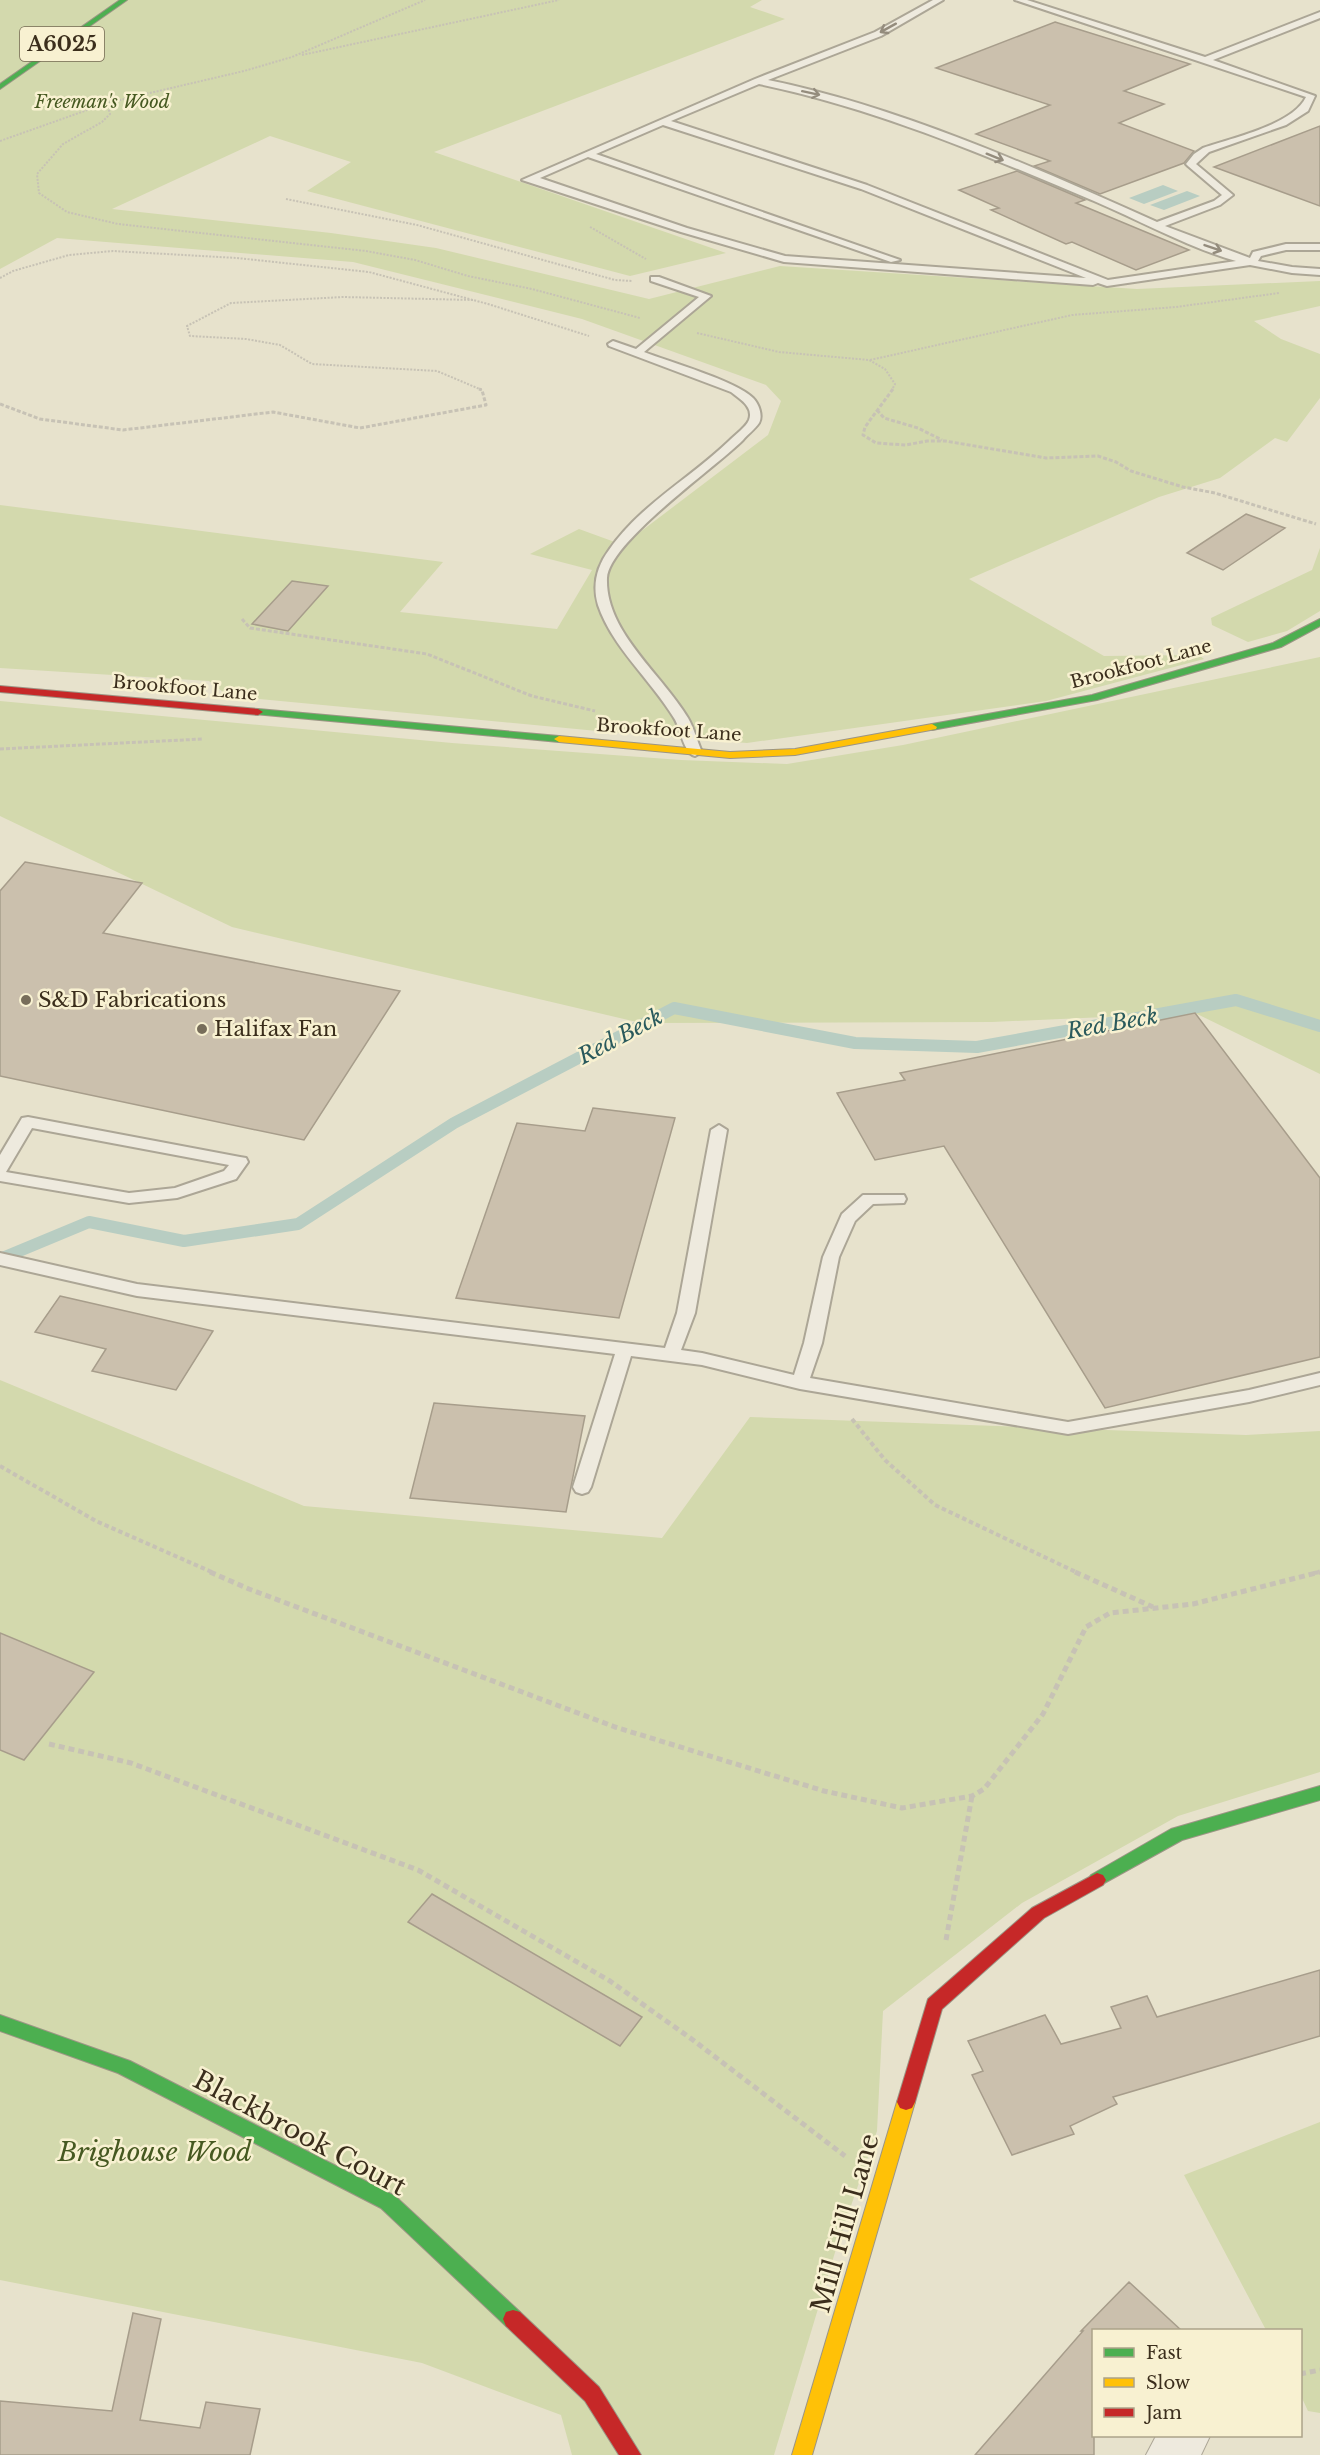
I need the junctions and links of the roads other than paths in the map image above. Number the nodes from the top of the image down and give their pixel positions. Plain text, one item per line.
1 (124, 0) edge
2 (939, 0) edge
3 (1019, 0) edge
4 (1320, 15) edge
5 (1205, 60) junction
6 (758, 81) junction
7 (0, 87) edge
8 (1317, 96) edge
9 (664, 122) junction
10 (588, 154) junction
11 (1159, 225) junction
12 (1320, 247) edge
13 (1253, 261) junction
14 (915, 268) junction
15 (1320, 272) edge
16 (655, 279) road end
17 (1107, 283) junction
18 (613, 344) road end
19 (637, 353) junction
20 (1320, 622) edge
21 (0, 689) edge
22 (695, 752) junction
23 (719, 1130) dead end
24 (0, 1168) edge
25 (0, 1176) edge
26 (898, 1199) dead end
27 (0, 1259) edge
28 (625, 1350) junction
29 (671, 1355) junction
30 (1320, 1379) edge
31 (800, 1383) junction
32 (582, 1487) dead end
33 (1320, 1793) edge
34 (0, 2022) edge
35 (1186, 2437) edge
36 (631, 2455) edge
37 (802, 2455) edge
38 (1170, 2455) edge

1 - 7 street, A6025
2 -> 6 lane
3 - 5 lane
4 - 5 lane
5 - 8 lane
6 - 9 lane
6 -> 11 lane
8 - 11 lane
9 - 10 lane
9 - 17 lane
10 - 14 lane
10 - 14 lane
11 -> 13 lane
12 - 13 lane
13 - 15 lane
13 - 17 lane
14 - 17 lane
16 - 19 lane
18 - 19 lane
19 - 22 lane
20 - 22 street, Brookfoot Lane
21 - 22 street, Brookfoot Lane
23 - 29 lane
24 - 25 lane
26 - 31 lane
27 - 28 lane
28 - 29 lane
28 - 32 lane
29 - 31 lane
30 - 31 lane
33 - 37 street, Mill Hill Lane
34 - 36 street, Blackbrook Court
35 - 38 street

